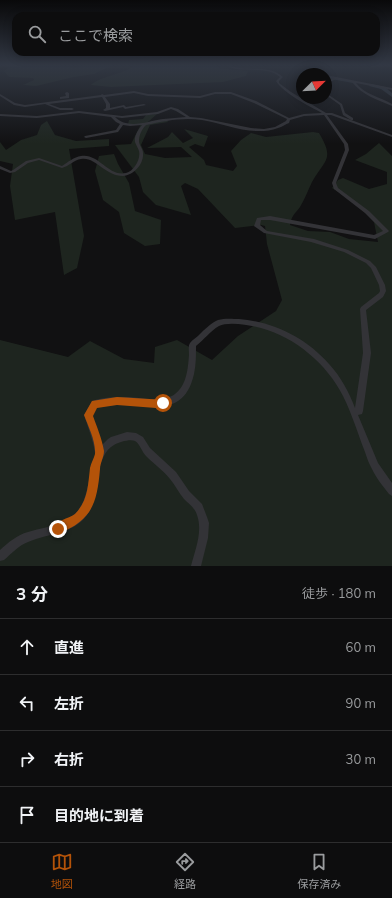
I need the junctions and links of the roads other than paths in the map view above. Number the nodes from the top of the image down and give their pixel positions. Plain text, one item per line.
1 (288, 91) edge
2 (363, 91) edge
3 (66, 93) dead end
4 (0, 95) edge
5 (102, 95) junction
6 (6, 98) junction
7 (332, 98) edge
8 (0, 100) edge
9 (52, 102) junction
10 (46, 104) junction
11 (144, 105) dead end
12 (392, 105) edge
13 (108, 109) junction
14 (79, 112) junction
15 (0, 114) edge
16 (101, 114) junction
17 (325, 114) junction
18 (112, 116) junction
19 (189, 118) junction
20 (289, 119) junction
21 (147, 122) junction
22 (357, 123) junction
23 (122, 124) junction
24 (392, 136) edge
25 (86, 137) dead end
26 (0, 167) edge
27 (359, 411) dead end
28 (99, 453) junction
29 (392, 491) edge
30 (0, 556) edge
31 (196, 566) edge

1 - 17 street
2 - 12 street
3 - 9 street
4 - 6 street
5 - 9 street
5 - 13 street
5 - 20 street
6 - 8 street
6 - 10 street
7 - 22 street
9 - 10 street
10 - 14 street
11 - 13 street
13 - 16 street
14 - 15 street
14 - 16 street
16 - 18 street
17 - 20 street
17 - 22 street
17 - 27 street
18 - 19 street
18 - 23 street
19 - 20 street
19 - 21 street
21 - 23 street
21 - 26 street
22 - 24 street
23 - 25 street
28 - 29 street
28 - 30 street
28 - 31 street

